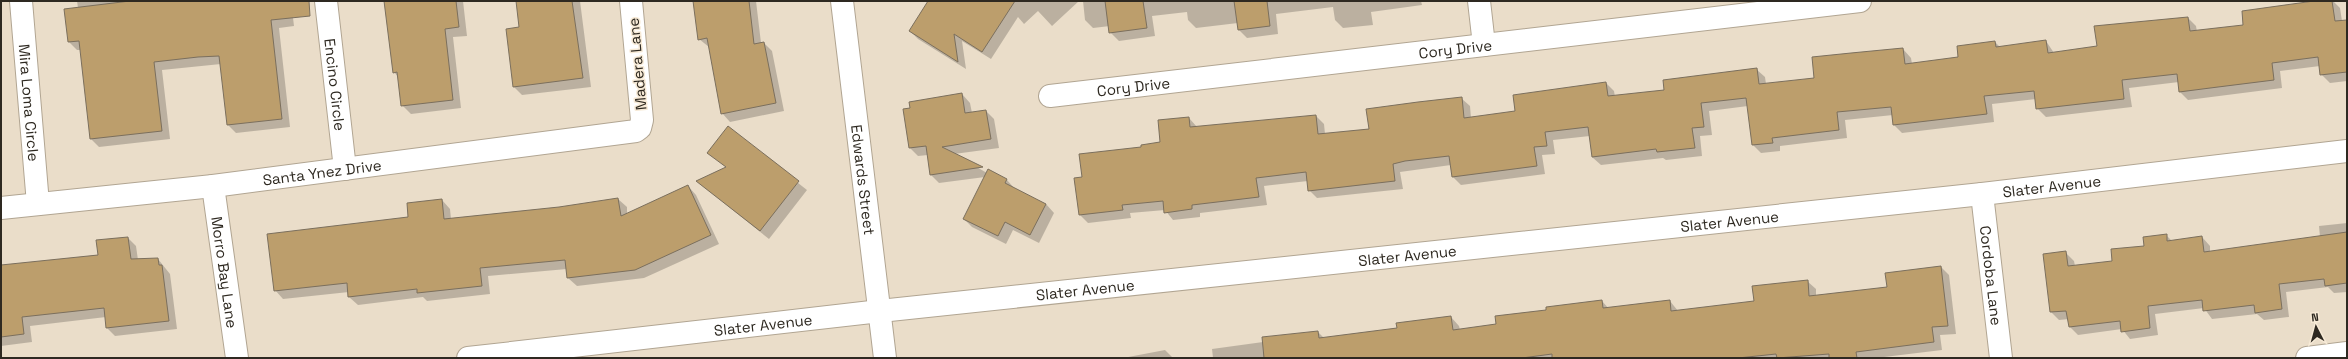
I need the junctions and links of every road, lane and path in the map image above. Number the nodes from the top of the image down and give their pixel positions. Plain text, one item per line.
1 (21, 1) edge
2 (326, 1) edge
3 (631, 1) edge
4 (842, 1) edge
5 (1479, 1) edge
6 (1860, 1) edge
7 (1787, 5) edge
8 (1484, 45) junction
9 (1050, 96) dead end
10 (640, 128) joint
11 (2347, 151) edge
12 (345, 169) junction
13 (213, 186) junction
14 (1982, 194) junction
15 (38, 204) junction
16 (1, 208) edge
17 (880, 311) junction
18 (2347, 354) edge
19 (237, 358) edge
20 (468, 358) edge
21 (885, 358) edge
22 (2001, 358) edge
23 (2307, 358) edge

1 - 15 street, Mira Loma Circle
2 - 12 street, Encino Circle
3 - 10 street, Madera Lane
4 - 17 street, Edwards Street
5 - 8 street
6 - 7 street, Cory Drive
7 - 8 street, Cory Drive
8 - 9 street, Cory Drive
10 - 12 street, Santa Ynez Drive
11 - 14 street, Slater Avenue
12 - 13 street, Santa Ynez Drive
13 - 15 street, Santa Ynez Drive
13 - 19 street, Morro Bay Lane
14 - 17 street, Slater Avenue
14 - 22 street, Cordoba Lane
15 - 16 street, Santa Ynez Drive
17 - 20 street, Slater Avenue
17 - 21 street, Edwards Street
18 - 23 street

